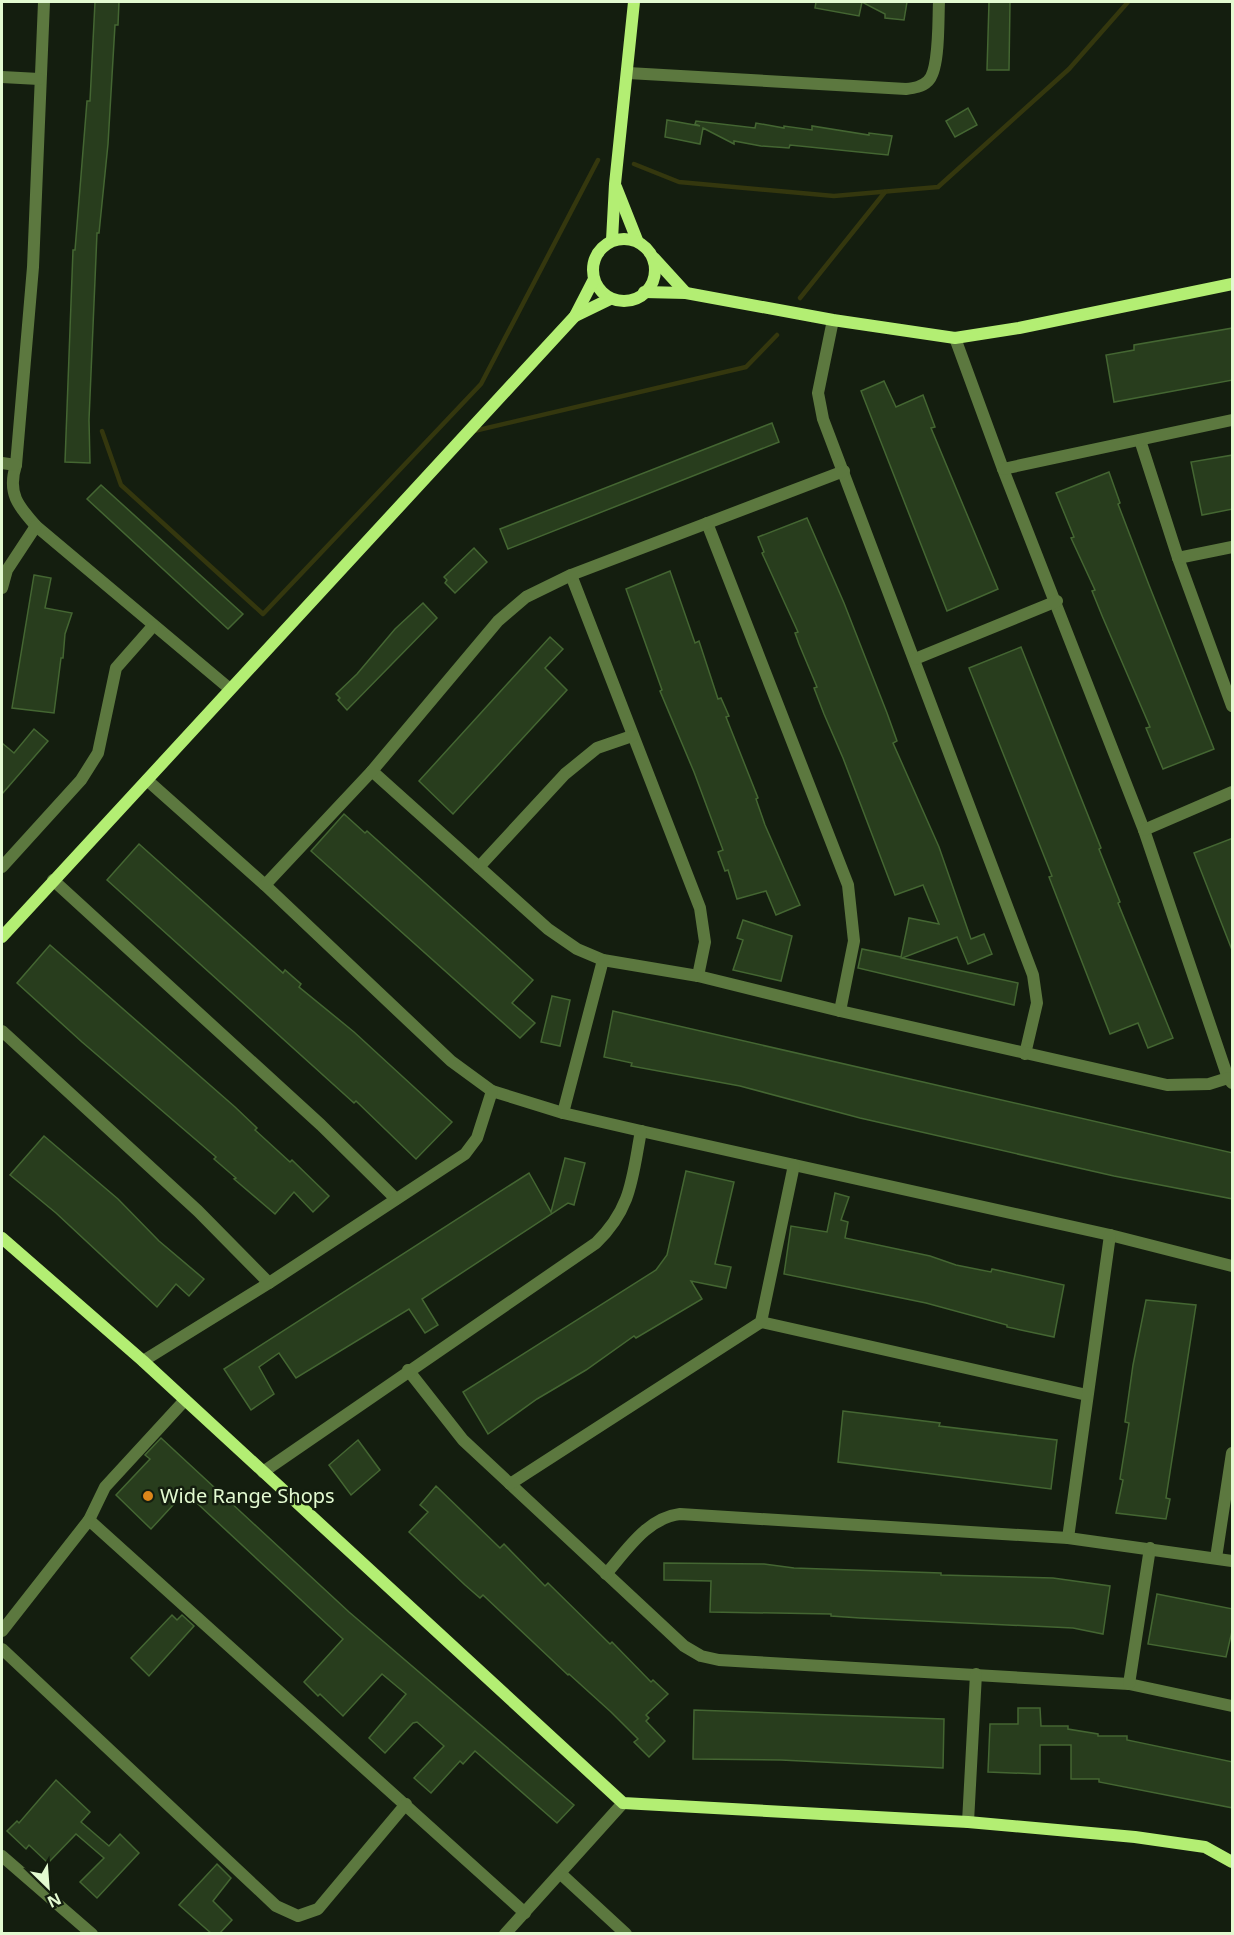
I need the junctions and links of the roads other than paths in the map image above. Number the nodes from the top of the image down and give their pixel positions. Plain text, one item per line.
1 (44, 2) edge
2 (634, 2) edge
3 (939, 2) edge
4 (628, 73) junction
5 (2, 77) edge
6 (39, 79) junction
7 (615, 184) junction
8 (612, 240) junction
9 (637, 240) junction
10 (654, 258) junction
11 (593, 281) junction
12 (1233, 284) edge
13 (644, 291) junction
14 (686, 293) junction
15 (610, 299) junction
16 (575, 316) junction
17 (833, 320) junction
18 (955, 338) junction
19 (1233, 420) edge
20 (1140, 440) junction
21 (2, 463) edge
22 (15, 465) junction
23 (1003, 469) junction
24 (844, 471) junction
25 (707, 523) junction
26 (36, 526) junction
27 (1233, 548) edge
28 (1178, 558) junction
29 (571, 575) junction
30 (2, 588) edge
31 (1057, 602) junction
32 (153, 626) junction
33 (915, 659) junction
34 (1228, 679) edge
35 (230, 689) junction
36 (1233, 706) edge
37 (632, 736) junction
38 (372, 771) junction
39 (147, 780) junction
40 (1233, 792) edge
41 (1144, 830) junction
42 (2, 867) edge
43 (479, 867) junction
44 (53, 880) junction
45 (265, 885) junction
46 (2, 937) edge
47 (603, 960) junction
48 (698, 976) junction
49 (840, 1011) junction
50 (2, 1031) edge
51 (1025, 1053) junction
52 (1230, 1080) edge
53 (492, 1091) junction
54 (563, 1113) junction
55 (641, 1131) junction
56 (794, 1165) junction
57 (396, 1199) junction
58 (1110, 1235) junction
59 (2, 1238) edge
60 (1233, 1266) edge
61 (269, 1283) junction
62 (761, 1322) junction
63 (143, 1361) junction
64 (408, 1370) junction
65 (1087, 1395) junction
66 (185, 1400) junction
67 (1233, 1453) edge
68 (263, 1472) junction
69 (510, 1484) junction
70 (89, 1520) junction
71 (1068, 1538) junction
72 (1150, 1548) junction
73 (1216, 1558) junction
74 (1233, 1561) edge
75 (606, 1574) junction
76 (2, 1631) edge
77 (2, 1649) edge
78 (976, 1674) junction
79 (1129, 1684) junction
80 (1233, 1706) edge
81 (623, 1803) junction
82 (406, 1804) junction
83 (968, 1822) junction
84 (2, 1857) edge
85 (1233, 1862) edge
86 (561, 1874) junction
87 (525, 1913) junction
88 (92, 1934) edge
89 (505, 1934) edge
90 (626, 1934) edge

1 - 6 street
2 - 4 street
3 - 4 street
4 - 7 street
5 - 6 street
6 - 22 street
7 - 8 street
7 - 9 street
8 - 9 street
8 - 11 street
9 - 10 street
10 - 13 street
10 - 14 street
11 - 15 street
11 - 16 street
12 - 18 street
13 - 14 street
13 - 15 street
14 - 17 street
15 - 16 street
16 - 35 street
17 - 18 street
17 - 24 street
18 - 23 street
19 - 20 street
20 - 23 street
20 - 28 street
21 - 22 street
22 - 26 street
23 - 31 street
24 - 25 street
24 - 33 street
25 - 29 street
25 - 49 street
26 - 30 street
26 - 32 street
27 - 28 street
28 - 34 street
29 - 37 street
29 - 38 street
31 - 33 street
31 - 41 street
32 - 35 street
32 - 42 street
33 - 51 street
34 - 36 street
35 - 39 street
37 - 43 street
37 - 48 street
38 - 43 street
38 - 45 street
39 - 44 street
39 - 45 street
40 - 41 street
41 - 52 street
43 - 47 street
44 - 46 street
44 - 57 street
45 - 53 street
47 - 48 street
47 - 54 street
48 - 49 street
49 - 51 street
50 - 61 street
51 - 52 street
53 - 54 street
53 - 57 street
54 - 55 street
55 - 56 street
55 - 64 street
56 - 58 street
56 - 62 street
57 - 61 street
58 - 60 street
58 - 65 street
59 - 63 street
61 - 63 street
62 - 65 street
62 - 69 street
63 - 66 street
64 - 68 street
64 - 69 street
65 - 71 street
66 - 68 street
66 - 70 street
67 - 73 street
68 - 81 street
69 - 75 street
70 - 76 street
70 - 82 street
71 - 72 street
71 - 75 street
72 - 73 street
72 - 79 street
73 - 74 street
75 - 78 street
77 - 82 street
78 - 79 street
78 - 83 street
79 - 80 street
81 - 83 street
81 - 86 street
82 - 87 street
83 - 85 street
84 - 88 street
86 - 87 street
86 - 90 street
87 - 89 street

